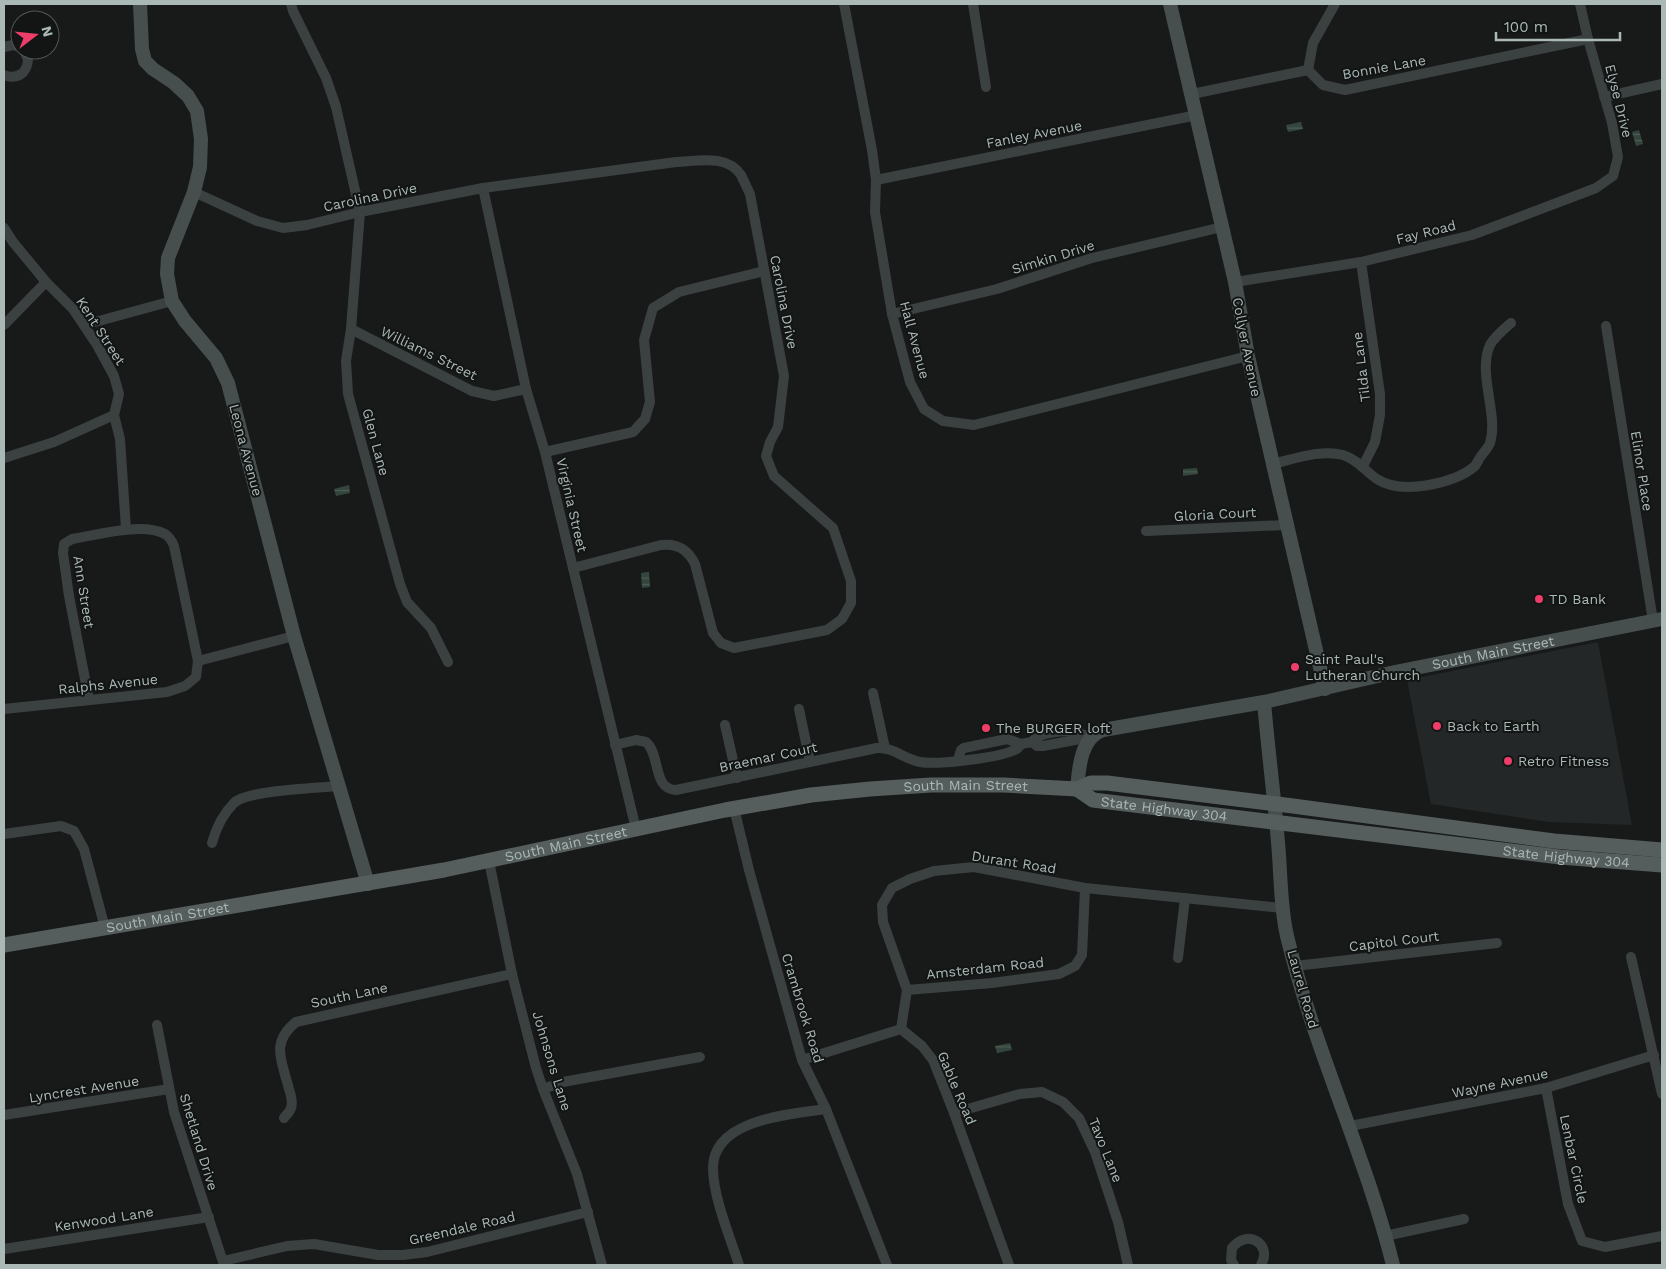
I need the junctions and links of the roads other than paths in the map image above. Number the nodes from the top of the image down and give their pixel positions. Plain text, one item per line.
1 (140, 4) edge
2 (291, 4) edge
3 (844, 4) edge
4 (973, 4) edge
5 (1170, 4) edge
6 (1335, 4) edge
7 (1580, 4) edge
8 (1588, 39) junction
9 (28, 60) edge
10 (1308, 70) junction
11 (4, 76) edge
12 (1662, 84) edge
13 (986, 86) dead end
14 (1192, 94) junction
15 (1604, 97) junction
16 (1197, 115) junction
17 (1613, 176) joint
18 (876, 180) junction
19 (484, 188) junction
20 (194, 192) junction
21 (360, 212) junction
22 (1222, 227) junction
23 (4, 228) edge
24 (1361, 262) junction
25 (764, 271) junction
26 (46, 282) junction
27 (1235, 282) junction
28 (172, 301) junction
29 (892, 314) junction
30 (1511, 323) dead end
31 (84, 325) junction
32 (4, 326) edge
33 (1606, 326) dead end
34 (350, 329) junction
35 (1248, 356) junction
36 (526, 389) junction
37 (114, 415) junction
38 (545, 452) junction
39 (4, 458) edge
40 (1272, 464) junction
41 (1363, 466) junction
42 (1286, 525) junction
43 (126, 529) junction
44 (1146, 531) dead end
45 (573, 568) junction
46 (1658, 620) edge
47 (294, 636) junction
48 (198, 661) junction
49 (448, 662) dead end
50 (1325, 690) junction
51 (873, 693) dead end
52 (89, 700) junction
53 (1264, 702) junction
54 (4, 709) edge
55 (799, 709) dead end
56 (725, 724) dead end
57 (1091, 737) junction
58 (615, 745) junction
59 (885, 748) junction
60 (810, 762) junction
61 (737, 778) junction
62 (340, 786) junction
63 (1077, 789) junction
64 (1274, 803) junction
65 (734, 808) junction
66 (1276, 822) junction
67 (636, 829) junction
68 (4, 834) edge
69 (212, 842) dead end
70 (1662, 850) edge
71 (490, 861) junction
72 (1662, 865) edge
73 (368, 884) junction
74 (1085, 888) junction
75 (1185, 898) junction
76 (1282, 908) junction
77 (105, 928) junction
78 (1496, 943) dead end
79 (4, 945) edge
80 (1631, 957) dead end
81 (1178, 958) dead end
82 (1295, 966) junction
83 (512, 974) junction
84 (907, 990) junction
85 (157, 1025) dead end
86 (901, 1029) junction
87 (1654, 1055) junction
88 (700, 1057) dead end
89 (802, 1060) junction
90 (1546, 1088) junction
91 (169, 1089) junction
92 (543, 1089) junction
93 (1662, 1094) edge
94 (826, 1109) junction
95 (954, 1113) junction
96 (4, 1115) edge
97 (284, 1118) dead end
98 (1350, 1126) junction
99 (588, 1212) junction
100 (209, 1217) junction
101 (1464, 1218) dead end
102 (1385, 1236) junction
103 (1662, 1236) edge
104 (4, 1249) edge
105 (223, 1263) edge
106 (602, 1265) edge
107 (739, 1265) edge
108 (887, 1265) edge
109 (1009, 1265) edge
110 (1128, 1265) edge
111 (1234, 1265) edge
112 (1262, 1265) edge
113 (1393, 1265) edge

1 - 20 street, Leona Avenue
2 - 21 street
3 - 18 street, Hall Avenue
4 - 13 street
5 - 14 street, Collyer Avenue
6 - 10 street
7 - 8 street, Elyse Drive
8 - 10 street, Bonnie Lane
8 - 15 street, Elyse Drive
9 - 11 street
10 - 14 street
12 - 15 street
14 - 16 street, Collyer Avenue
15 - 17 street, Elyse Drive
16 - 18 street, Fanley Avenue
16 - 22 street, Collyer Avenue
17 - 24 street, Fay Road
18 - 29 street, Hall Avenue
19 - 21 street, Carolina Drive
19 - 25 street, Carolina Drive
19 - 36 street, Virginia Street
20 - 21 street, Carolina Drive
20 - 28 street, Leona Avenue
21 - 34 street, Glen Lane
22 - 27 street, Collyer Avenue
22 - 29 street, Simkin Drive
23 - 26 street, Kent Street
24 - 27 street, Fay Road
24 - 41 street, Tilda Lane
25 - 38 street
25 - 45 street, Carolina Drive
26 - 31 street, Kent Street
26 - 32 street
27 - 35 street, Collyer Avenue
28 - 31 street
28 - 47 street, Leona Avenue
29 - 35 street, Hall Avenue
30 - 41 street
31 - 37 street, Kent Street
33 - 46 street, Elinor Place
34 - 36 street, Williams Street
34 - 49 street, Glen Lane
35 - 40 street, Collyer Avenue
36 - 38 street, Virginia Street
37 - 39 street
37 - 43 street, Kent Street
38 - 45 street, Virginia Street
40 - 41 street
40 - 42 street, Collyer Avenue
42 - 44 street, Gloria Court
42 - 50 street, Collyer Avenue
43 - 48 street, Ann Street
43 - 52 street, Ann Street
45 - 58 street, Virginia Street
46 - 50 street, South Main Street
47 - 48 street
47 - 62 street, Leona Avenue
48 - 52 street, Ralphs Avenue
50 - 53 street, South Main Street
51 - 59 street
52 - 54 street, Ralphs Avenue
53 - 57 street, South Main Street
53 - 64 street, Laurel Road
55 - 60 street
56 - 61 street
57 - 59 street, South Main Street
57 - 63 street
58 - 61 street, Braemar Court
58 - 67 street, Virginia Street
59 - 60 street, Braemar Court
60 - 61 street, Braemar Court
62 - 69 street
62 - 73 street, Leona Avenue
63 - 64 main road, State Highway 304
63 - 65 main road, South Main Street
63 - 66 main road, State Highway 304
64 - 66 street, Laurel Road
64 - 70 main road, State Highway 304
65 - 67 main road, South Main Street
65 - 89 street, Crambrook Road
66 - 72 main road, State Highway 304
66 - 76 street, Laurel Road
67 - 71 main road, South Main Street
68 - 77 street
71 - 73 main road, South Main Street
71 - 83 street, Johnsons Lane
73 - 77 main road, South Main Street
74 - 75 street, Durant Road
74 - 84 street, Amsterdam Road
74 - 84 street, Durant Road
75 - 76 street, Durant Road
75 - 81 street
76 - 82 street, Laurel Road
77 - 79 main road, South Main Street
78 - 82 street, Capitol Court
80 - 87 street
82 - 98 street, Laurel Road
83 - 92 street, Johnsons Lane
83 - 97 street, South Lane
84 - 86 street, Durant Road
85 - 91 street, Shetland Drive
86 - 89 street
86 - 95 street, Gable Road
87 - 90 street, Wayne Avenue
87 - 93 street
88 - 92 street
89 - 94 street, Crambrook Road
90 - 98 street, Wayne Avenue
90 - 103 street, Lenbar Circle
91 - 96 street, Lyncrest Avenue
91 - 100 street, Shetland Drive
92 - 99 street, Johnsons Lane
94 - 107 street
94 - 108 street, Crambrook Road
95 - 109 street, Gable Road
95 - 110 street, Tavo Lane
98 - 102 street, Laurel Road
99 - 105 street, Greendale Road
99 - 106 street, Johnsons Lane
100 - 104 street, Kenwood Lane
100 - 105 street, Shetland Drive
101 - 102 street
102 - 113 street, Laurel Road
111 - 112 street

